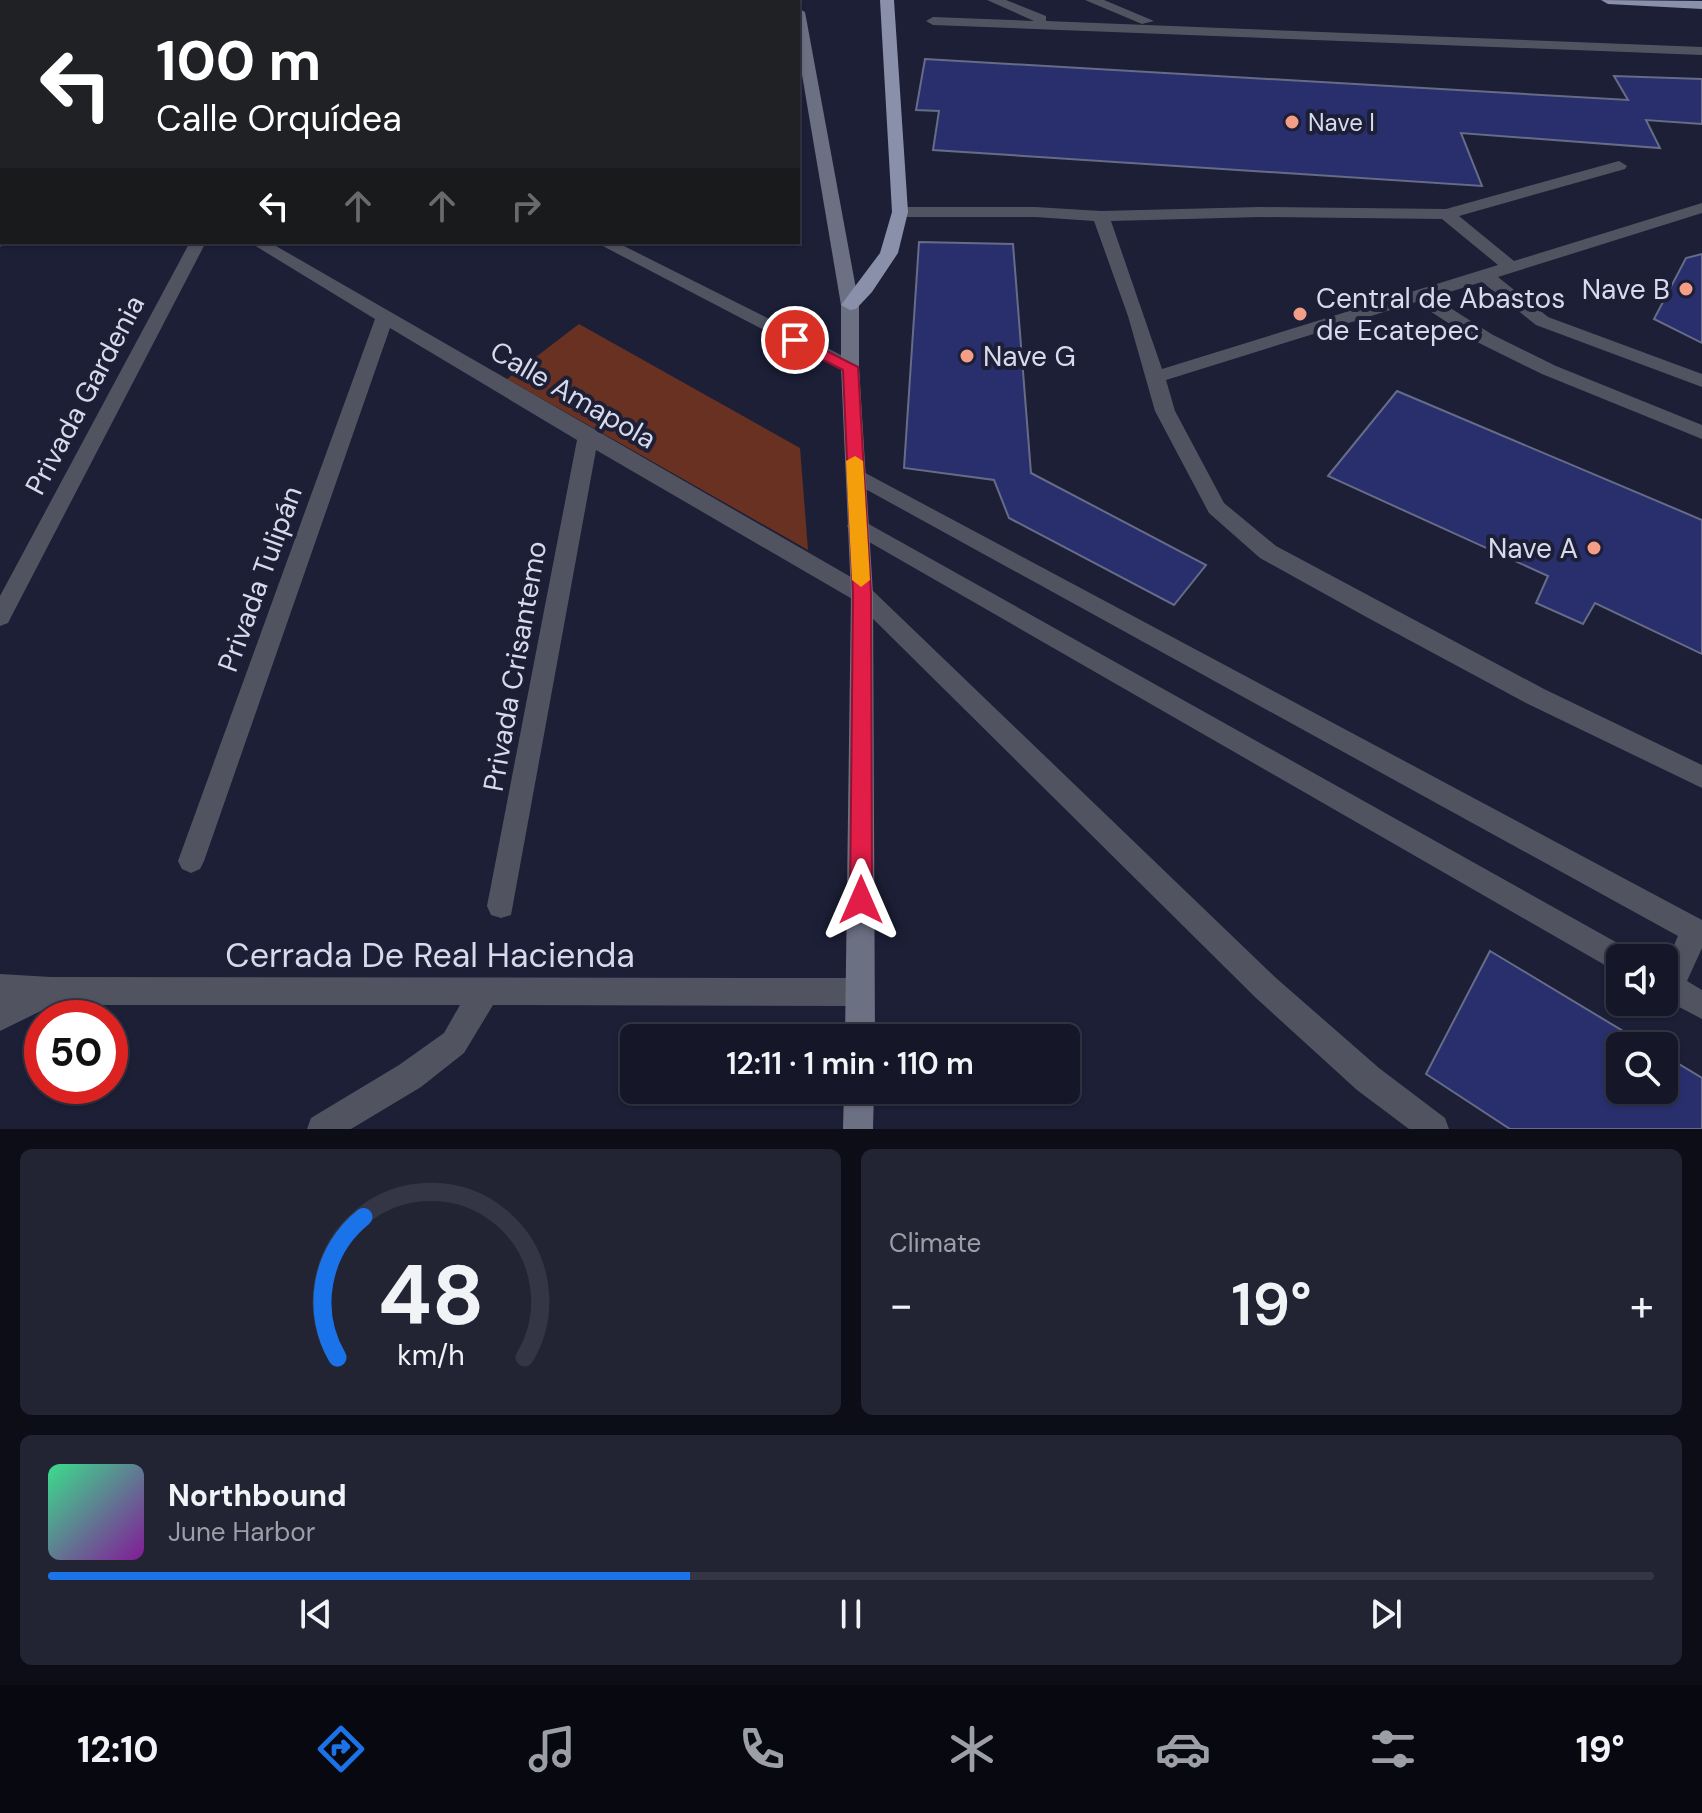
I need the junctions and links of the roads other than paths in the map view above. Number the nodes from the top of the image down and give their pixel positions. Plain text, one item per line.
1 (887, 0) edge
2 (994, 0) edge
3 (1023, 0) edge
4 (1092, 0) edge
5 (1608, 0) edge
6 (1702, 5) edge
7 (933, 21) dead end
8 (800, 23) edge
9 (1055, 25) junction
10 (1081, 26) junction
11 (1167, 29) junction
12 (1702, 51) edge
13 (1619, 166) dead end
14 (1702, 208) edge
15 (900, 212) junction
16 (1446, 214) junction
17 (1101, 216) junction
18 (197, 244) edge
19 (260, 244) edge
20 (607, 244) edge
21 (1511, 267) junction
22 (1485, 275) junction
23 (1420, 297) junction
24 (850, 305) junction
25 (385, 317) junction
26 (850, 367) junction
27 (1156, 377) junction
28 (1702, 381) edge
29 (1702, 432) edge
30 (588, 437) junction
31 (856, 475) junction
32 (858, 526) junction
33 (862, 594) junction
34 (0, 617) edge
35 (1702, 777) edge
36 (191, 861) dead end
37 (501, 906) dead end
38 (1698, 932) edge
39 (1606, 951) edge
40 (1678, 966) edge
41 (0, 988) edge
42 (486, 990) junction
43 (51, 991) junction
44 (1678, 991) edge
45 (860, 992) junction
46 (1702, 1005) edge
47 (0, 1017) edge
48 (860, 1024) edge
49 (859, 1104) edge
50 (322, 1129) edge
51 (858, 1129) edge
52 (1434, 1129) edge

1 - 15 highway
2 - 9 street
3 - 10 street
4 - 11 street
5 - 6 highway
7 - 9 street
8 - 24 main road
9 - 10 street
10 - 11 street
11 - 12 street
13 - 16 street
14 - 21 street
15 - 17 street
15 - 24 highway
16 - 17 street
16 - 21 street
17 - 27 street
18 - 34 street, Privada Gardenia
19 - 25 street, Calle Amapola
20 - 26 street
21 - 22 street
22 - 23 street
22 - 28 street
23 - 27 street
23 - 29 street
24 - 26 main road
25 - 30 street, Calle Amapola
25 - 36 street, Privada Tulipán
26 - 31 main road
27 - 35 street
30 - 33 street, Calle Amapola
30 - 37 street, Privada Crisantemo
31 - 32 main road
31 - 38 street
32 - 33 main road
32 - 39 street
33 - 45 main road
33 - 52 street, Calle Amapola
38 - 40 street
41 - 43 street, Cerrada De Real Hacienda
42 - 43 street, Cerrada De Real Hacienda
42 - 45 street, Cerrada De Real Hacienda
42 - 50 street
43 - 47 street
44 - 46 street
45 - 48 main road
49 - 51 main road

